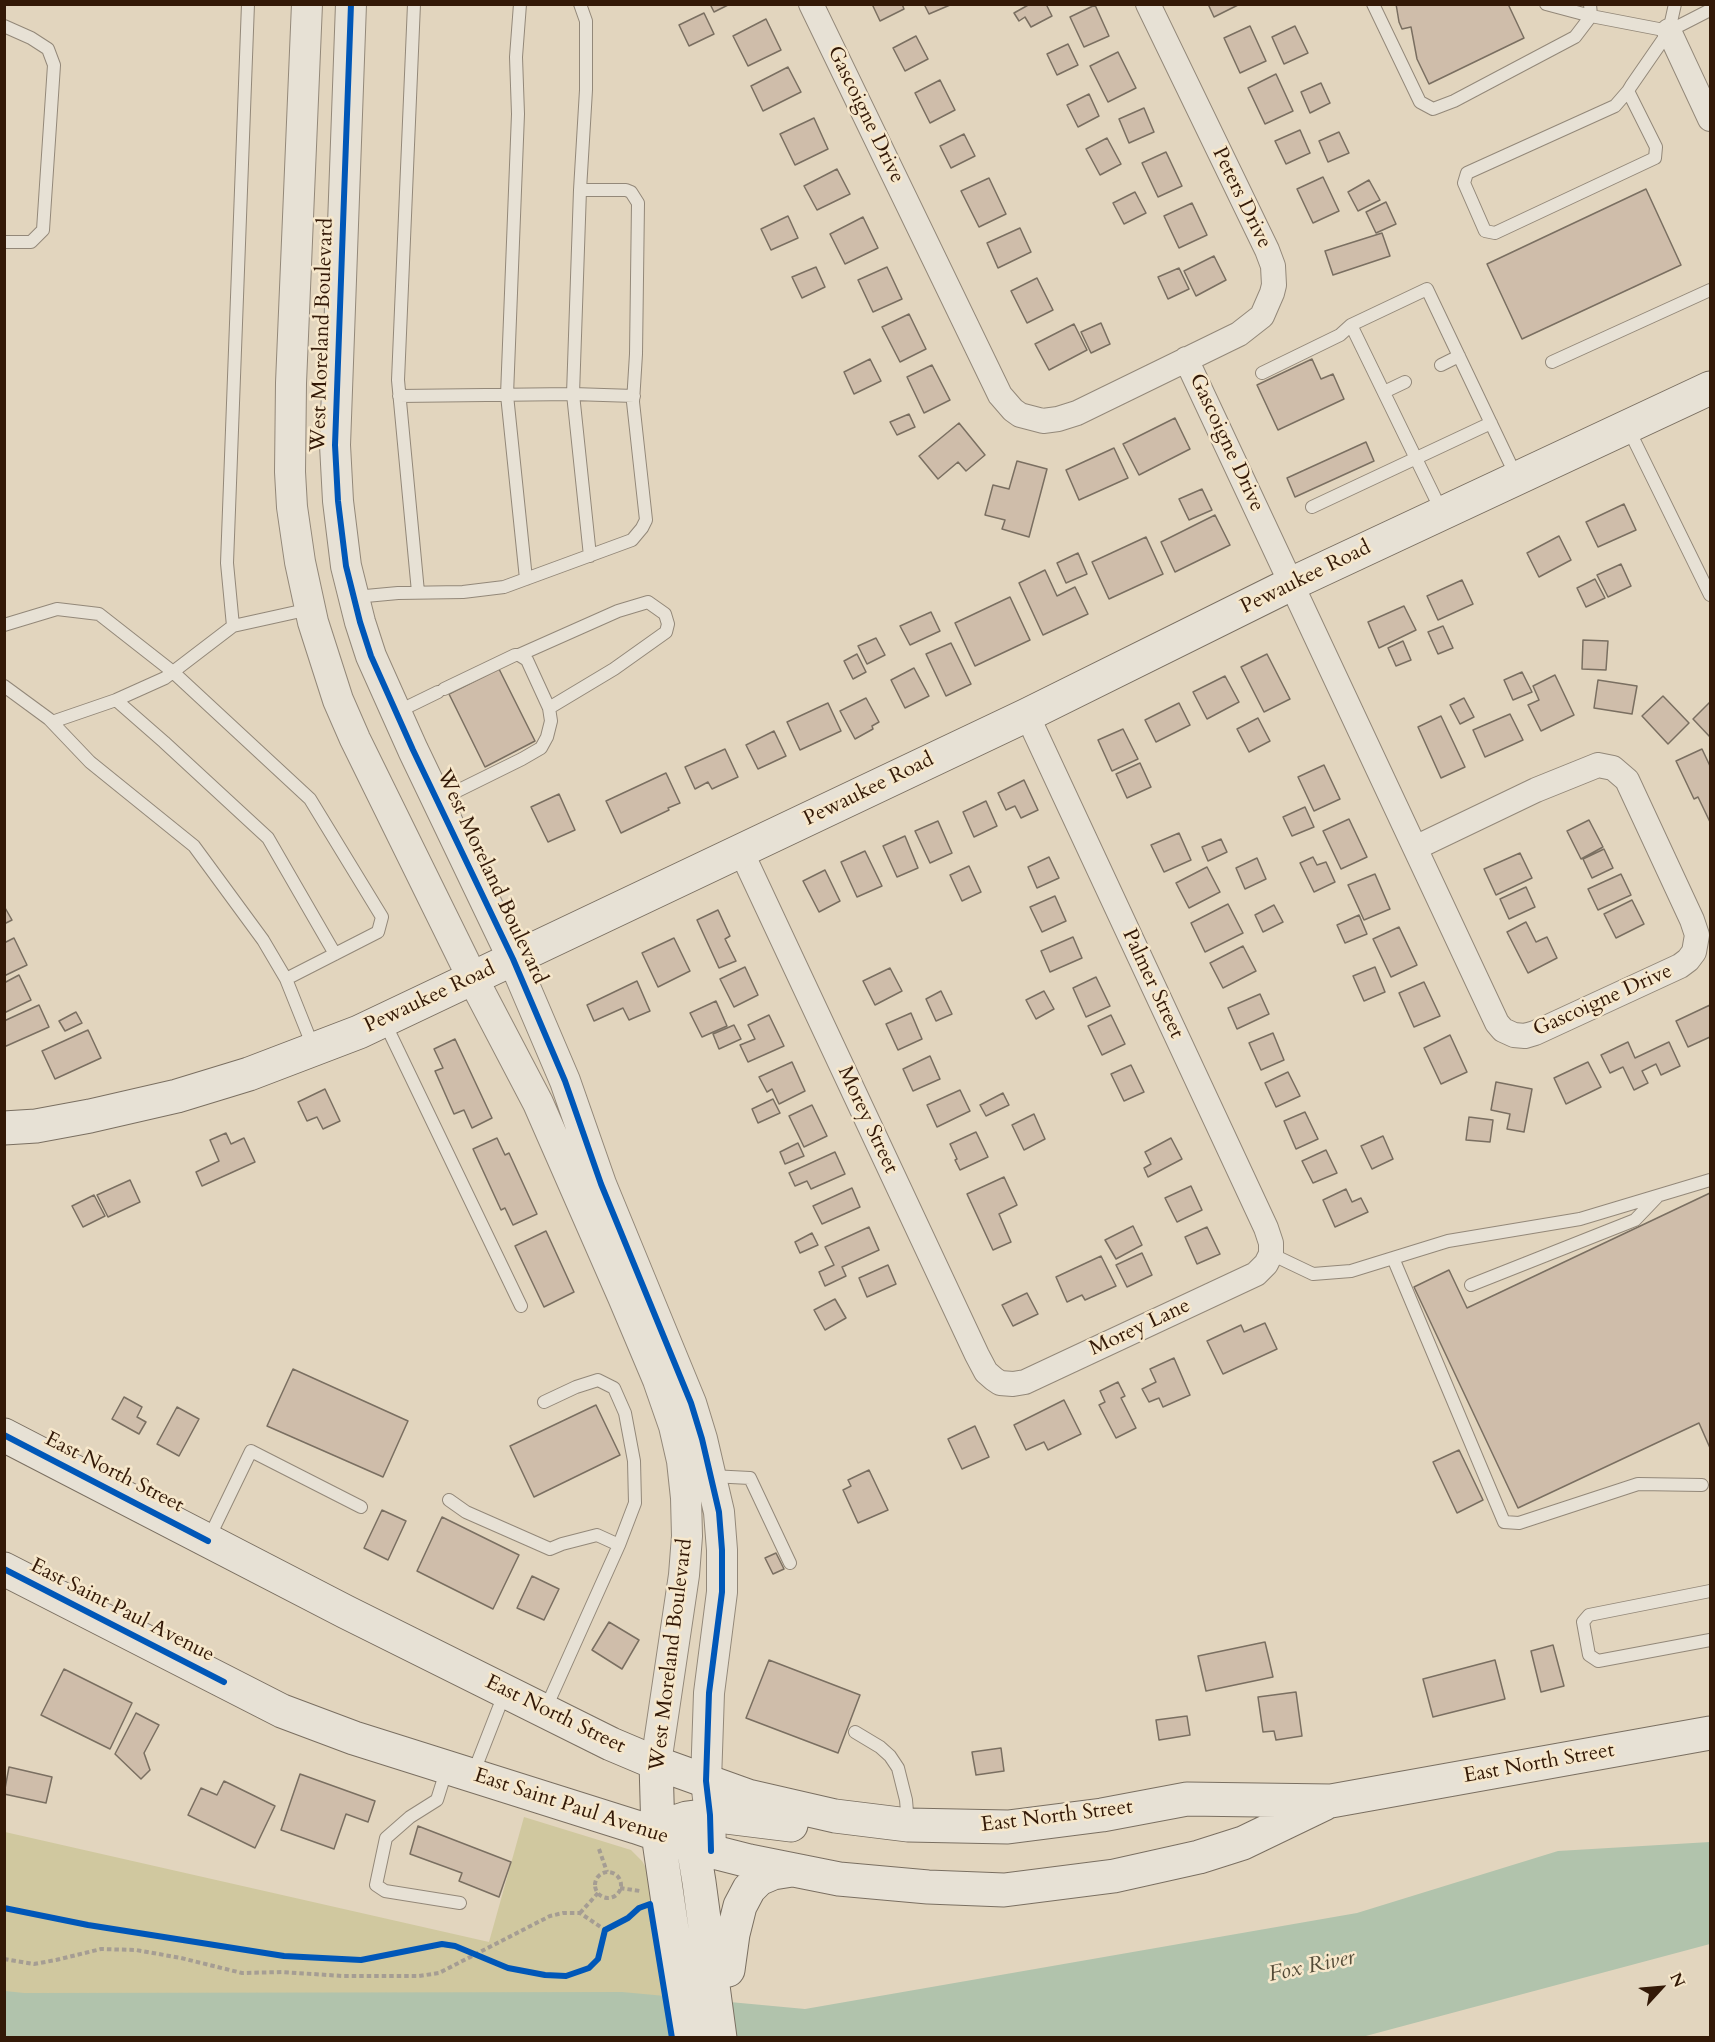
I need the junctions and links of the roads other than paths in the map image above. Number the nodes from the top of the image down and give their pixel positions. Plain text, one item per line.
1 (248, 4) edge
2 (307, 4) edge
3 (351, 4) edge
4 (414, 4) edge
5 (520, 4) edge
6 (580, 4) edge
7 (811, 4) edge
8 (1148, 4) edge
9 (1373, 4) edge
10 (1546, 4) edge
11 (1675, 4) edge
12 (1590, 10) edge
13 (1710, 10) edge
14 (4, 26) edge
15 (1669, 31) junction
16 (1628, 91) junction
17 (1710, 119) edge
18 (580, 190) junction
19 (4, 242) edge
20 (1710, 290) edge
21 (1351, 325) junction
22 (1459, 356) junction
23 (1186, 359) junction
24 (1552, 362) dead end
25 (1441, 364) dead end
26 (1262, 373) dead end
27 (1405, 382) dead end
28 (1710, 388) edge
29 (1384, 392) junction
30 (573, 394) junction
31 (507, 395) junction
32 (399, 396) junction
33 (634, 396) junction
34 (1491, 423) junction
35 (1628, 427) junction
36 (1416, 458) junction
37 (1517, 478) junction
38 (1312, 507) dead end
39 (1442, 513) junction
40 (590, 556) junction
41 (526, 579) junction
42 (1291, 584) junction
43 (418, 592) junction
44 (1710, 594) edge
45 (354, 597) junction
46 (310, 609) junction
47 (4, 625) edge
48 (233, 626) junction
49 (519, 655) junction
50 (173, 672) junction
51 (4, 686) edge
52 (117, 700) junction
53 (549, 708) junction
54 (396, 713) junction
55 (1027, 715) junction
56 (52, 722) junction
57 (442, 811) junction
58 (404, 839) junction
59 (1414, 848) junction
60 (741, 851) junction
61 (335, 954) junction
62 (513, 959) junction
63 (473, 979) junction
64 (286, 980) junction
65 (384, 1020) junction
66 (315, 1050) junction
67 (4, 1128) edge
68 (1710, 1180) edge
69 (1658, 1197) junction
70 (1271, 1254) junction
71 (1393, 1258) junction
72 (1471, 1285) dead end
73 (521, 1306) dead end
74 (1000, 1383) joint
75 (544, 1402) dead end
76 (4, 1435) edge
77 (711, 1476) junction
78 (1702, 1485) dead end
79 (449, 1500) dead end
80 (361, 1508) dead end
81 (208, 1541) junction
82 (619, 1545) junction
83 (790, 1563) dead end
84 (4, 1569) edge
85 (1710, 1591) edge
86 (1710, 1640) edge
87 (505, 1691) junction
88 (545, 1711) junction
89 (855, 1732) dead end
90 (1710, 1733) edge
91 (656, 1763) junction
92 (460, 1771) junction
93 (706, 1781) junction
94 (1331, 1801) junction
95 (1063, 1820) junction
96 (908, 1825) junction
97 (701, 1833) junction
98 (658, 1834) junction
99 (792, 1869) junction
100 (460, 1903) dead end
101 (706, 1975) junction
102 (688, 2037) edge
103 (720, 2037) edge
104 (738, 2037) edge

1 - 48 lane
2 - 46 street, West Moreland Boulevard
3 - 45 street, West Moreland Boulevard
4 - 32 lane
5 - 31 lane
6 - 18 lane
7 - 23 street, Gascoigne Drive
8 - 23 street, Peters Drive
9 - 12 lane
10 - 12 lane
11 - 15 lane
12 - 15 lane
13 - 15 lane
14 - 19 lane
15 - 16 lane
15 - 17 street
16 - 16 lane
18 - 30 lane
18 - 33 lane
20 - 24 lane
21 - 22 lane
21 - 26 lane
21 - 29 lane
22 - 25 lane
22 - 34 lane
23 - 42 street, Gascoigne Drive
27 - 29 lane
28 - 35 main road, Pewaukee Road
29 - 36 lane
30 - 31 lane
30 - 33 lane
30 - 40 lane
31 - 32 lane
31 - 41 lane
32 - 43 lane
33 - 40 lane
34 - 36 lane
34 - 37 lane
35 - 37 main road, Pewaukee Road
35 - 44 lane
36 - 38 lane
36 - 39 lane
37 - 39 main road, Pewaukee Road
39 - 42 main road, Pewaukee Road
40 - 41 lane
41 - 43 lane
42 - 55 main road, Pewaukee Road
42 - 59 street, Gascoigne Drive
43 - 45 lane
45 - 46 street
45 - 54 street, West Moreland Boulevard
46 - 48 lane
46 - 58 street, West Moreland Boulevard
47 - 50 lane
48 - 50 lane
49 - 53 lane
49 - 53 lane
49 - 54 lane
50 - 52 lane
50 - 61 lane
51 - 56 lane
52 - 56 lane
52 - 61 lane
53 - 57 lane
54 - 57 street, West Moreland Boulevard
55 - 60 main road, Pewaukee Road
55 - 70 street, Palmer Street
56 - 64 lane
57 - 58 street
57 - 62 street, West Moreland Boulevard
58 - 63 street, West Moreland Boulevard
59 - 59 street, Gascoigne Drive
60 - 62 main road, Pewaukee Road
60 - 74 street, Morey Street
61 - 64 lane
62 - 63 main road, Pewaukee Road
62 - 77 street, West Moreland Boulevard
63 - 65 main road, Pewaukee Road
63 - 91 street, West Moreland Boulevard
64 - 66 lane
65 - 66 main road, Pewaukee Road
65 - 73 lane
66 - 67 main road, Pewaukee Road
68 - 69 lane
69 - 71 lane
69 - 72 lane
70 - 71 lane
70 - 74 street, Morey Lane
71 - 78 lane
75 - 82 lane
76 - 81 main road, East North Street
77 - 83 lane
77 - 93 street, West Moreland Boulevard
79 - 82 lane
80 - 81 lane
81 - 87 main road, East North Street
82 - 88 lane
84 - 92 main road, East Saint Paul Avenue
85 - 86 lane
87 - 88 main road, East North Street
87 - 92 lane
88 - 91 main road, East North Street
89 - 96 lane
90 - 94 main road, East North Street
91 - 93 main road, East North Street
91 - 97 main road
91 - 98 main road, West Moreland Boulevard
92 - 98 main road, East Saint Paul Avenue
92 - 100 lane
93 - 96 main road, East North Street
93 - 97 street, West Moreland Boulevard
94 - 95 main road, East North Street
94 - 99 main road, East North Street
95 - 96 main road, East North Street
95 - 97 main road
97 - 98 main road
97 - 99 main road, East North Street
97 - 101 main road
98 - 101 main road, West Moreland Boulevard
99 - 101 main road
101 - 102 main road
101 - 103 main road
101 - 104 main road

